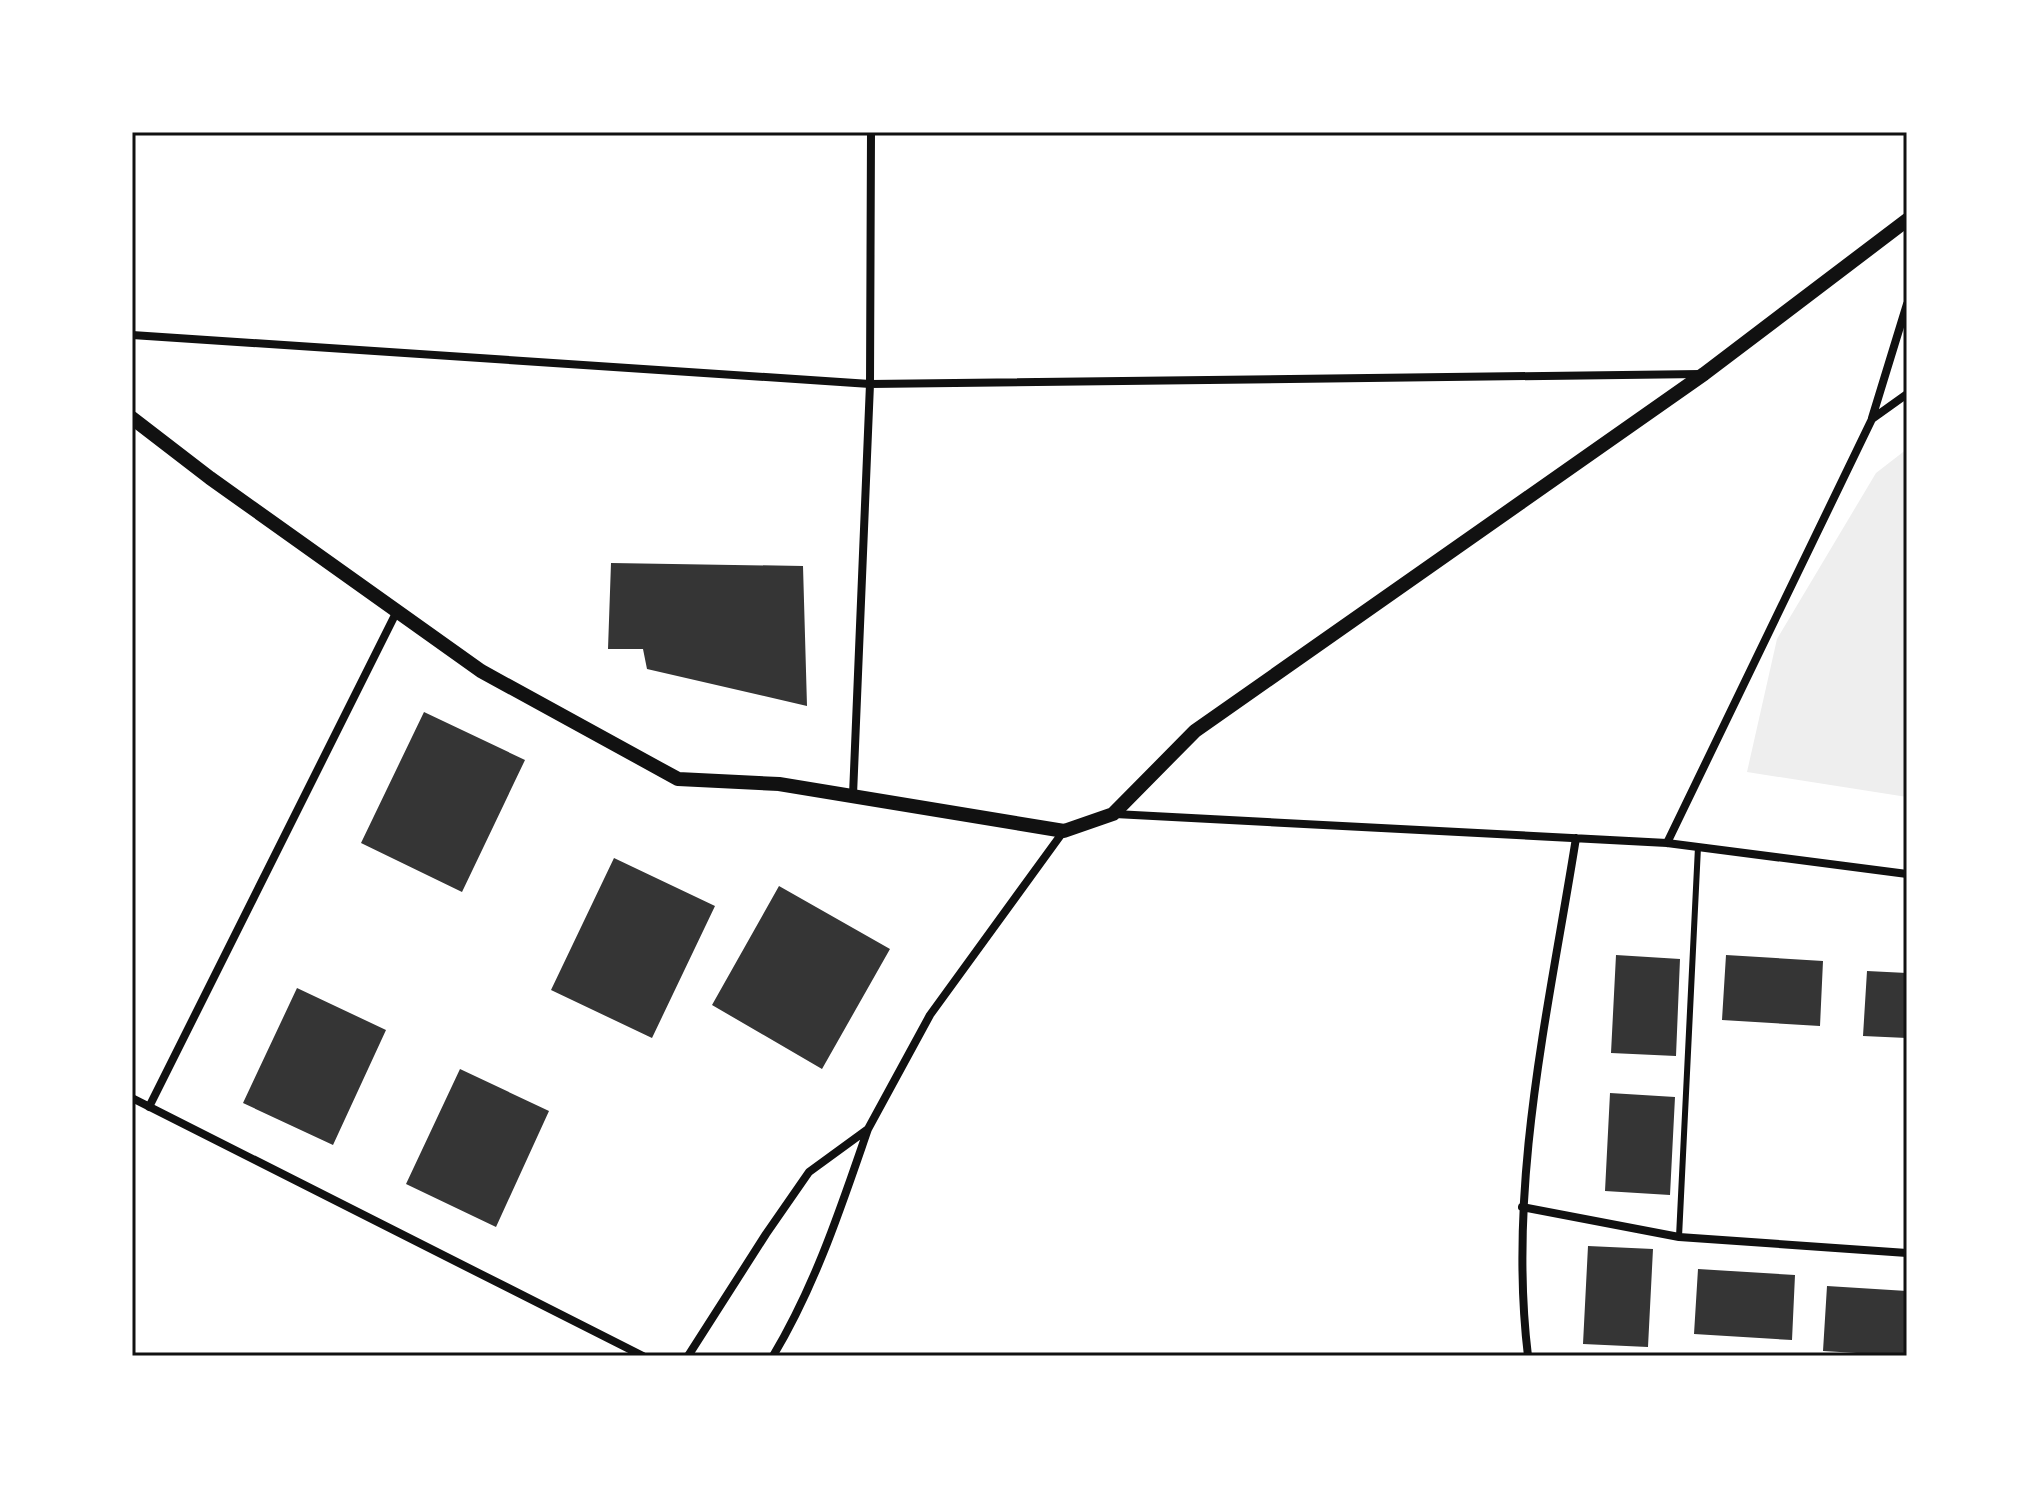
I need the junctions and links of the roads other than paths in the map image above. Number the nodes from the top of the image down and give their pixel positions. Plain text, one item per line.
1 (871, 132) edge
2 (1907, 220) edge
3 (1907, 304) edge
4 (132, 335) edge
5 (1704, 374) junction
6 (870, 384) junction
7 (1907, 394) edge
8 (132, 418) edge
9 (1872, 419) junction
10 (397, 611) junction
11 (853, 795) junction
12 (1113, 814) junction
13 (1064, 831) junction
14 (1576, 838) junction
15 (1667, 843) junction
16 (1698, 847) junction
17 (1907, 874) edge
18 (132, 1098) edge
19 (149, 1107) junction
20 (868, 1129) junction
21 (1522, 1207) junction
22 (1679, 1237) junction
23 (1907, 1253) edge
24 (643, 1356) edge
25 (688, 1356) edge
26 (773, 1356) edge
27 (1528, 1356) edge

1 - 6 street
2 - 5 street
3 - 9 street
4 - 6 street
5 - 6 street
5 - 12 street
6 - 11 street
7 - 9 street
8 - 10 street
9 - 15 street
10 - 11 street
10 - 19 street
11 - 13 street
12 - 13 street
12 - 14 street
13 - 20 street
14 - 15 street
14 - 21 street
15 - 16 street
16 - 17 street
16 - 22 lane
18 - 19 street
19 - 24 street
20 - 25 street
20 - 26 street
21 - 22 street
21 - 27 street
22 - 23 street

